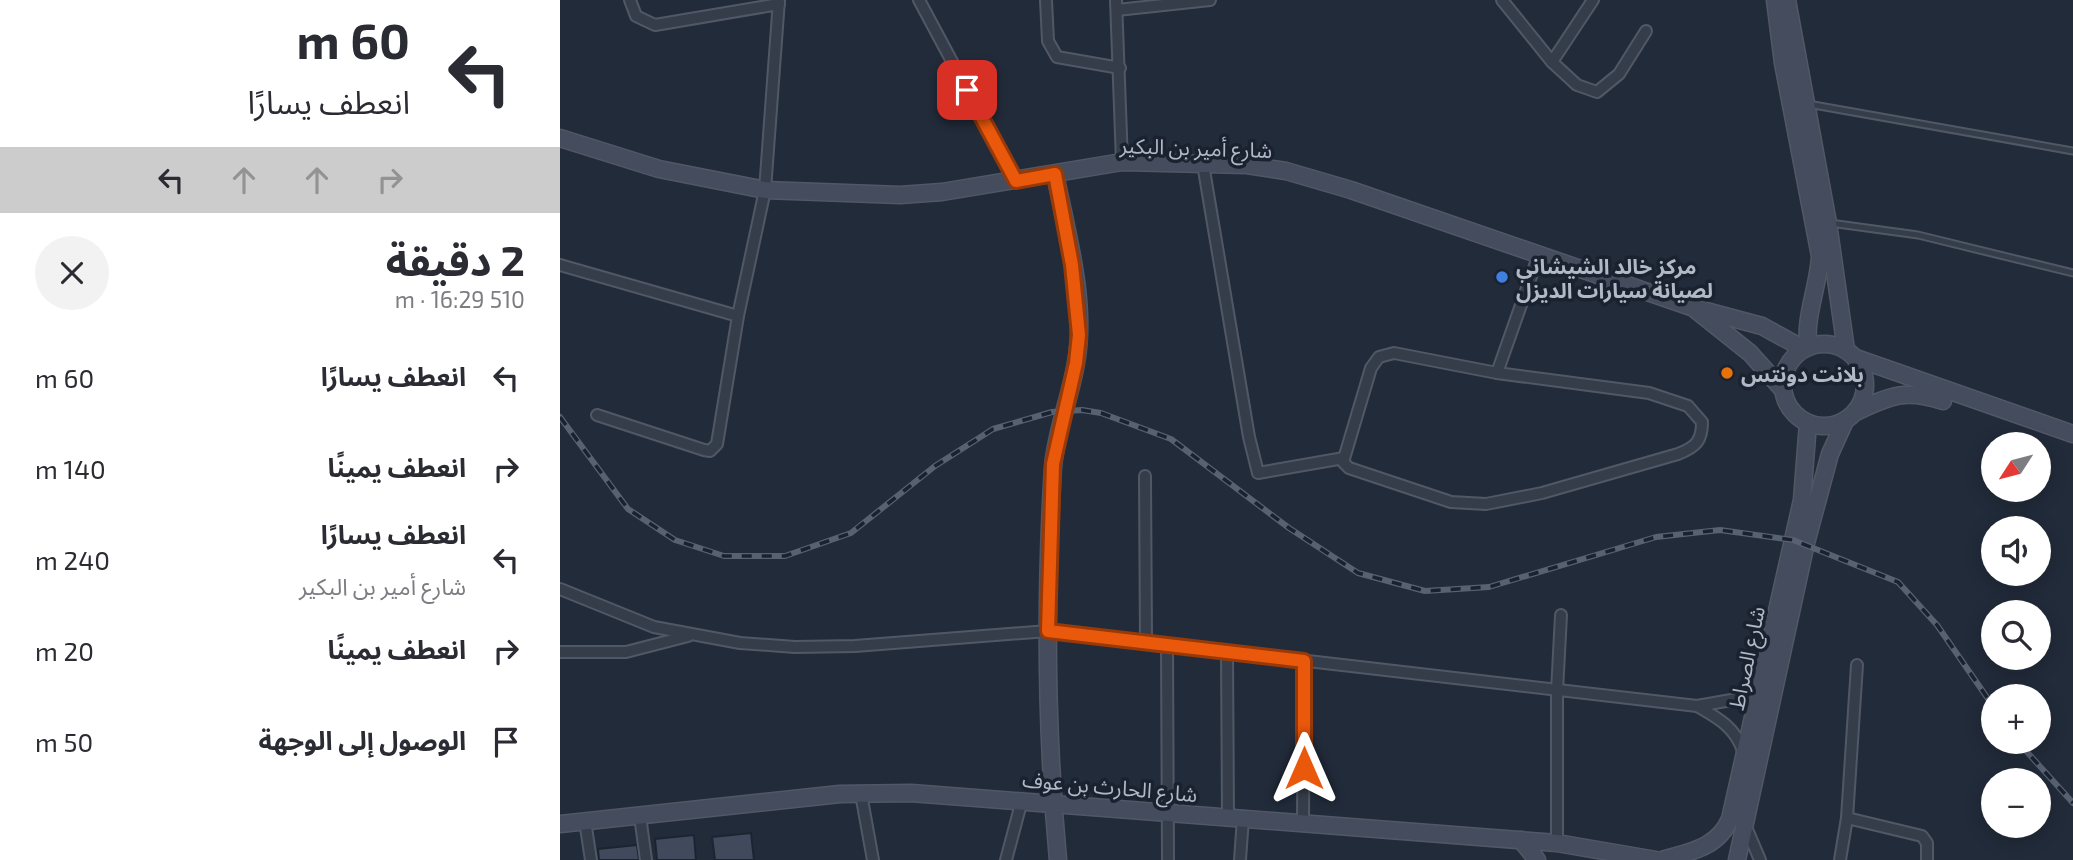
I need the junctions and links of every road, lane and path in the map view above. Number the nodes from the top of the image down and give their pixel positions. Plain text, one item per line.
1 (629, 0) edge
2 (919, 0) edge
3 (1046, 0) edge
4 (1210, 0) edge
5 (1502, 0) edge
6 (1593, 0) edge
7 (1775, 0) edge
8 (1787, 0) edge
9 (779, 2) edge
10 (1116, 5) edge
11 (1646, 32) dead end
12 (1552, 62) junction
13 (1120, 68) junction
14 (1804, 103) junction
15 (560, 138) edge
16 (2073, 151) edge
17 (1122, 162) junction
18 (1203, 164) junction
19 (1055, 174) junction
20 (1016, 181) junction
21 (765, 190) junction
22 (1828, 223) junction
23 (1539, 254) junction
24 (560, 265) edge
25 (2073, 273) edge
26 (1691, 307) junction
27 (738, 316) junction
28 (1806, 348) junction
29 (1851, 354) junction
30 (1497, 373) junction
31 (1783, 390) junction
32 (597, 415) dead end
33 (1851, 416) junction
34 (1808, 423) junction
35 (2073, 434) edge
36 (2073, 444) edge
37 (1344, 458) junction
38 (1145, 476) dead end
39 (560, 589) edge
40 (1561, 615) dead end
41 (1048, 631) junction
42 (693, 634) junction
43 (1146, 641) junction
44 (1167, 644) junction
45 (1227, 651) junction
46 (560, 652) edge
47 (1304, 661) junction
48 (1857, 665) dead end
49 (1557, 691) junction
50 (1760, 695) junction
51 (1697, 706) junction
52 (1745, 757) junction
53 (861, 794) junction
54 (1021, 800) junction
55 (1053, 803) junction
56 (1167, 811) junction
57 (640, 816) junction
58 (1236, 818) junction
59 (1847, 818) junction
60 (585, 821) junction
61 (1303, 822) junction
62 (560, 824) edge
63 (1745, 825) junction
64 (1521, 840) junction
65 (1557, 843) junction
66 (1614, 852) junction
67 (591, 860) edge
68 (646, 860) edge
69 (873, 860) edge
70 (1006, 860) edge
71 (1058, 860) edge
72 (1168, 860) edge
73 (1240, 860) edge
74 (1537, 860) edge
75 (1594, 860) edge
76 (1656, 860) edge
77 (1662, 860) edge
78 (1737, 860) edge
79 (1760, 860) edge
80 (1840, 860) edge
81 (1927, 860) edge

1 - 9 street
2 - 20 street
3 - 13 street
4 - 10 street
5 - 12 street
6 - 12 street
7 - 28 street
8 - 14 street
9 - 21 street
10 - 13 street
11 - 12 street
13 - 17 street
14 - 16 lane
14 - 22 street
15 - 21 street, شارع أمير بن البكير
17 - 18 street, شارع أمير بن البكير
17 - 19 street, شارع أمير بن البكير
18 - 23 street, شارع أمير بن البكير
18 - 37 street
19 - 20 street, شارع أمير بن البكير
19 - 41 street
20 - 21 street, شارع أمير بن البكير
21 - 27 street
22 - 25 lane
22 - 29 street
23 - 26 street, شارع أمير بن البكير
23 - 30 street
24 - 27 street
26 - 28 street, شارع أمير بن البكير
26 - 31 street, شارع أمير بن البكير
27 - 32 street
28 - 29 street
28 - 31 street
29 - 33 street
29 - 35 street
30 - 37 street
30 - 37 street
31 - 34 street
33 - 34 street
33 - 36 street
33 - 63 street, شارع الصراط
34 - 50 street, شارع الصراط
38 - 43 street
39 - 42 street
40 - 49 street
41 - 42 street
41 - 43 street
41 - 55 street
42 - 46 street
43 - 44 street
44 - 45 street
44 - 56 street
45 - 47 street
45 - 58 street
47 - 49 street
47 - 61 street
48 - 59 street
49 - 51 street
49 - 65 street
50 - 51 street
50 - 52 street, شارع الصراط
51 - 52 street
52 - 77 street, شارع الصراط
53 - 54 street, شارع الحارث بن عوف
53 - 57 street, شارع الحارث بن عوف
53 - 69 street
54 - 55 street, شارع الحارث بن عوف
54 - 70 street
55 - 56 street, شارع الحارث بن عوف
55 - 71 street
56 - 58 street, شارع الحارث بن عوف
56 - 72 street
57 - 60 street, شارع الحارث بن عوف
57 - 68 street
58 - 61 street, شارع الحارث بن عوف
58 - 73 street
59 - 80 street
59 - 81 street
60 - 62 street, شارع الحارث بن عوف
60 - 67 street
61 - 64 street, شارع الحارث بن عوف
63 - 78 street, شارع الصراط
63 - 79 street
64 - 65 street, شارع الحارث بن عوف
64 - 74 street
65 - 66 street, شارع الحارث بن عوف
66 - 75 street
66 - 76 street, شارع الحارث بن عوف

